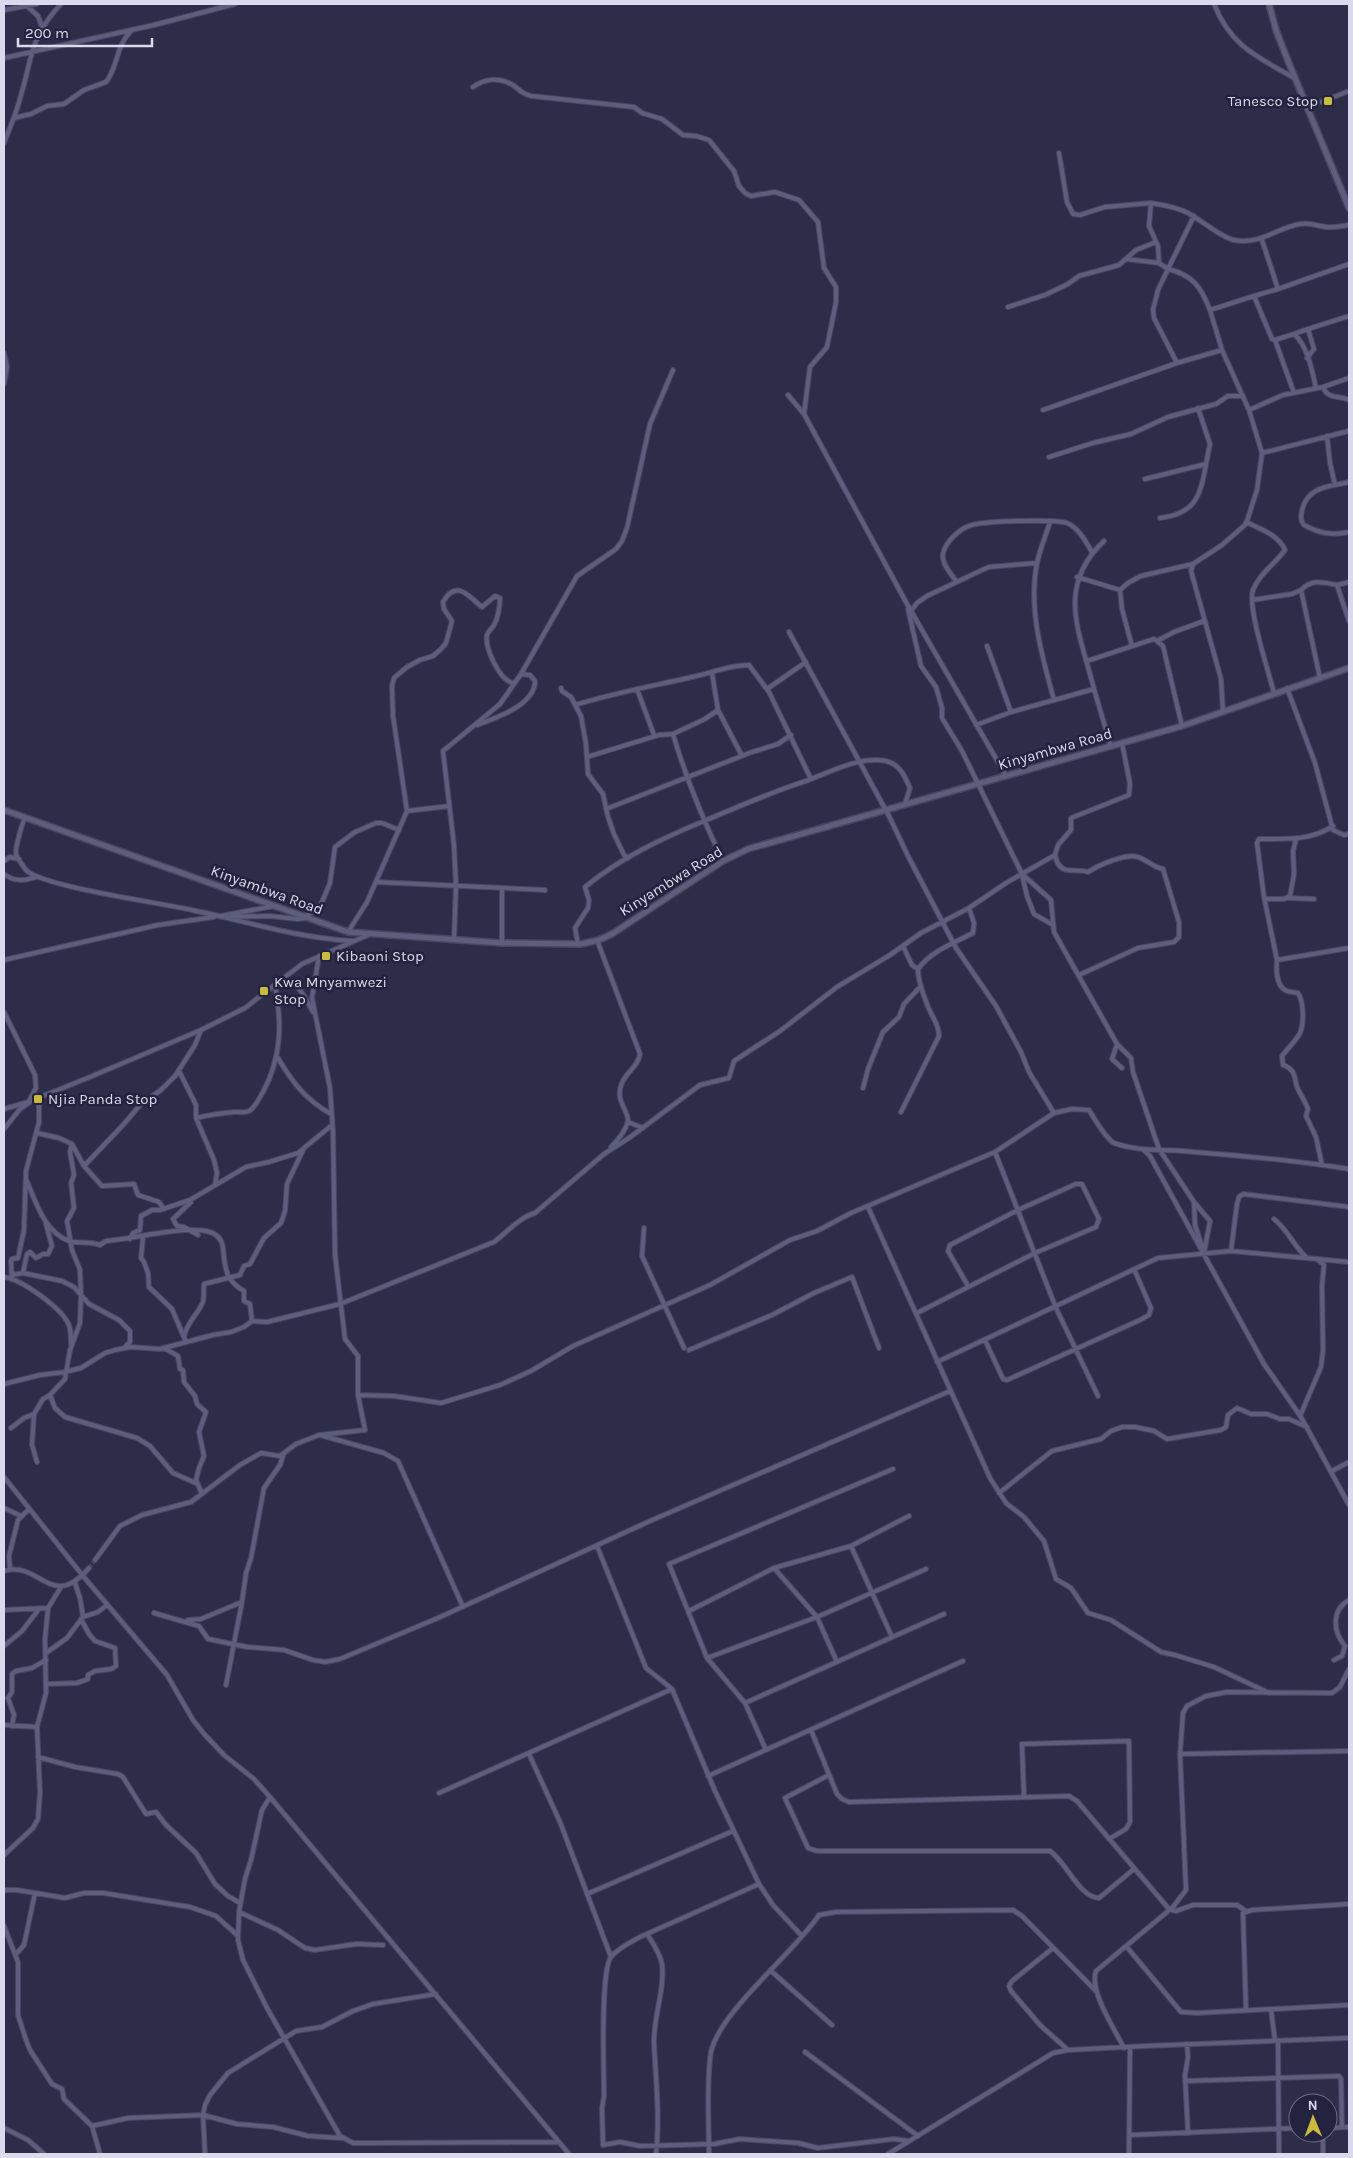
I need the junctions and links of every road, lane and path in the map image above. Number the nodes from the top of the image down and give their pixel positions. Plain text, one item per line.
1 (37, 4) edge
2 (61, 4) edge
3 (235, 4) edge
4 (1214, 4) edge
5 (1269, 4) edge
6 (25, 5) edge
7 (4, 10) edge
8 (42, 27) junction
9 (133, 30) junction
10 (31, 52) junction
11 (4, 58) edge
12 (1296, 79) junction
13 (473, 87) dead end
14 (1349, 91) edge
15 (1308, 107) junction
16 (14, 118) junction
17 (4, 143) edge
18 (1059, 153) dead end
19 (1151, 203) junction
20 (1349, 208) edge
21 (1194, 216) junction
22 (1349, 225) edge
23 (1262, 240) junction
24 (1156, 242) junction
25 (1126, 259) junction
26 (1159, 263) junction
27 (1349, 264) edge
28 (1168, 269) junction
29 (1278, 289) junction
30 (1254, 296) junction
31 (1008, 307) dead end
32 (1210, 310) junction
33 (1349, 316) edge
34 (1308, 329) junction
35 (1294, 334) junction
36 (1275, 340) junction
37 (1222, 350) junction
38 (4, 353) edge
39 (1307, 358) junction
40 (1178, 363) junction
41 (673, 370) dead end
42 (1349, 378) edge
43 (4, 384) edge
44 (1323, 387) junction
45 (1316, 388) junction
46 (1294, 393) junction
47 (788, 395) dead end
48 (1243, 396) junction
49 (1349, 400) edge
50 (1198, 408) junction
51 (1043, 410) dead end
52 (1249, 410) junction
53 (804, 414) junction
54 (1349, 431) edge
55 (1328, 436) junction
56 (1262, 453) junction
57 (1049, 457) dead end
58 (1206, 464) junction
59 (1145, 479) dead end
60 (1349, 482) edge
61 (1335, 485) junction
62 (1160, 518) dead end
63 (1050, 522) junction
64 (1246, 522) junction
65 (1349, 532) edge
66 (1104, 541) dead end
67 (1092, 552) junction
68 (1037, 563) junction
69 (1193, 564) junction
70 (1078, 577) junction
71 (956, 581) junction
72 (1349, 582) edge
73 (1337, 584) junction
74 (1120, 590) junction
75 (1301, 590) junction
76 (1252, 600) junction
77 (907, 604) junction
78 (911, 611) junction
79 (1204, 621) junction
80 (1349, 621) edge
81 (789, 632) dead end
82 (1157, 641) junction
83 (987, 646) dead end
84 (1132, 646) junction
85 (1087, 661) junction
86 (806, 662) junction
87 (1349, 668) edge
88 (712, 673) junction
89 (521, 674) junction
90 (1320, 678) junction
91 (514, 684) junction
92 (561, 688) dead end
93 (1287, 688) junction
94 (636, 689) junction
95 (767, 689) junction
96 (1094, 689) junction
97 (1274, 693) junction
98 (1054, 700) junction
99 (574, 704) junction
100 (718, 710) junction
101 (1011, 712) junction
102 (1223, 712) junction
103 (475, 725) junction
104 (976, 725) junction
105 (1182, 726) junction
106 (673, 734) junction
107 (654, 735) dead end
108 (791, 735) junction
109 (1122, 743) junction
110 (1111, 746) junction
111 (742, 756) junction
112 (587, 757) junction
113 (860, 763) junction
114 (1006, 776) junction
115 (686, 777) junction
116 (811, 779) junction
117 (978, 784) junction
118 (905, 804) junction
119 (449, 806) junction
120 (606, 809) junction
121 (885, 809) junction
122 (4, 810) edge
123 (406, 811) junction
124 (25, 818) junction
125 (704, 822) junction
126 (1333, 826) junction
127 (399, 830) junction
128 (1349, 834) edge
129 (1296, 839) junction
130 (1055, 855) junction
131 (628, 858) junction
132 (19, 859) junction
133 (4, 861) edge
134 (723, 861) junction
135 (4, 874) edge
136 (1022, 874) junction
137 (36, 877) junction
138 (376, 882) junction
139 (456, 886) junction
140 (502, 888) junction
141 (546, 890) dead end
142 (1287, 898) junction
143 (1265, 899) junction
144 (1314, 899) dead end
145 (277, 906) junction
146 (969, 908) junction
147 (220, 916) junction
148 (307, 917) junction
149 (942, 921) junction
150 (1053, 925) junction
151 (348, 932) junction
152 (368, 935) junction
153 (454, 940) junction
154 (597, 940) junction
155 (354, 941) junction
156 (502, 943) junction
157 (578, 944) junction
158 (954, 944) junction
159 (903, 946) junction
160 (1349, 948) edge
161 (318, 956) junction
162 (4, 960) edge
163 (1277, 960) junction
164 (918, 969) junction
165 (1079, 975) junction
166 (279, 981) junction
167 (275, 985) junction
168 (921, 986) junction
169 (4, 1012) edge
170 (314, 1013) junction
171 (201, 1030) junction
172 (1117, 1044) junction
173 (278, 1058) junction
174 (1122, 1068) dead end
175 (179, 1071) junction
176 (863, 1088) dead end
177 (39, 1097) junction
178 (34, 1100) junction
179 (28, 1102) junction
180 (4, 1109) edge
181 (901, 1112) dead end
182 (1054, 1113) junction
183 (331, 1114) junction
184 (196, 1118) junction
185 (628, 1122) junction
186 (332, 1125) junction
187 (643, 1128) junction
188 (4, 1129) edge
189 (36, 1133) junction
190 (72, 1144) junction
191 (1159, 1149) junction
192 (303, 1150) junction
193 (1144, 1150) junction
194 (608, 1151) junction
195 (995, 1152) junction
196 (1322, 1165) junction
197 (84, 1166) junction
198 (1349, 1169) edge
199 (26, 1179) junction
200 (215, 1184) junction
201 (196, 1197) junction
202 (1194, 1202) junction
203 (868, 1207) junction
204 (1349, 1207) edge
205 (164, 1209) junction
206 (1018, 1210) junction
207 (1274, 1219) dead end
208 (45, 1220) junction
209 (644, 1228) dead end
210 (192, 1230) junction
211 (144, 1237) junction
212 (130, 1239) junction
213 (70, 1241) junction
214 (1231, 1251) junction
215 (1035, 1253) junction
216 (1204, 1253) junction
217 (1306, 1257) junction
218 (1315, 1258) junction
219 (1349, 1262) edge
220 (1134, 1269) junction
221 (23, 1273) junction
222 (4, 1277) edge
223 (12, 1277) junction
224 (229, 1279) junction
225 (968, 1286) junction
226 (82, 1295) junction
227 (340, 1304) junction
228 (664, 1305) junction
229 (1056, 1308) junction
230 (917, 1313) junction
231 (252, 1321) junction
232 (184, 1336) junction
233 (985, 1340) junction
234 (186, 1342) junction
235 (71, 1346) junction
236 (123, 1348) junction
237 (164, 1348) junction
238 (684, 1348) dead end
239 (879, 1348) dead end
240 (1077, 1349) junction
241 (689, 1350) dead end
242 (937, 1362) junction
243 (65, 1372) junction
244 (4, 1384) edge
245 (950, 1391) junction
246 (50, 1395) junction
247 (358, 1395) junction
248 (1098, 1396) dead end
249 (34, 1414) junction
250 (1300, 1416) junction
251 (1307, 1427) junction
252 (11, 1428) dead end
253 (319, 1434) junction
254 (283, 1456) junction
255 (37, 1462) dead end
256 (1349, 1462) edge
257 (893, 1469) dead end
258 (1332, 1471) junction
259 (4, 1477) edge
260 (198, 1484) junction
261 (1000, 1493) junction
262 (202, 1494) junction
263 (1349, 1505) edge
264 (4, 1508) edge
265 (29, 1509) junction
266 (21, 1516) junction
267 (909, 1516) dead end
268 (598, 1546) junction
269 (852, 1546) junction
270 (95, 1560) tunnel mouth
271 (89, 1568) tunnel mouth
272 (774, 1568) junction
273 (10, 1569) junction
274 (926, 1569) dead end
275 (4, 1571) edge
276 (83, 1576) junction
277 (75, 1583) junction
278 (61, 1587) junction
279 (873, 1593) junction
280 (1349, 1600) edge
281 (242, 1602) junction
282 (107, 1605) junction
283 (464, 1607) junction
284 (48, 1608) junction
285 (39, 1609) junction
286 (4, 1610) edge
287 (689, 1611) junction
288 (154, 1613) dead end
289 (944, 1614) dead end
290 (817, 1617) junction
291 (82, 1618) junction
292 (180, 1620) junction
293 (892, 1637) junction
294 (234, 1644) junction
295 (4, 1646) edge
296 (46, 1653) junction
297 (707, 1658) junction
298 (46, 1660) junction
299 (1334, 1660) dead end
300 (963, 1661) dead end
301 (837, 1662) junction
302 (1349, 1669) edge
303 (46, 1684) junction
304 (226, 1685) dead end
305 (672, 1688) junction
306 (1268, 1693) junction
307 (745, 1703) junction
308 (4, 1725) edge
309 (12, 1726) junction
310 (37, 1727) junction
311 (811, 1730) junction
312 (766, 1750) junction
313 (1349, 1751) edge
314 (529, 1754) junction
315 (1180, 1754) junction
316 (38, 1757) junction
317 (708, 1776) junction
318 (829, 1776) junction
319 (439, 1792) dead end
320 (1024, 1797) junction
321 (270, 1798) junction
322 (733, 1831) junction
323 (1109, 1839) junction
324 (4, 1855) edge
325 (1134, 1868) junction
326 (759, 1884) junction
327 (4, 1890) edge
328 (35, 1893) junction
329 (586, 1894) junction
330 (240, 1903) junction
331 (1349, 1904) edge
332 (1169, 1909) junction
333 (1246, 1911) junction
334 (239, 1912) junction
335 (4, 1926) edge
336 (647, 1934) junction
337 (238, 1935) junction
338 (802, 1936) junction
339 (382, 1945) dead end
340 (1126, 1946) junction
341 (1053, 1948) junction
342 (16, 1954) junction
343 (611, 1957) junction
344 (771, 1971) junction
345 (1096, 1991) junction
346 (436, 1994) junction
347 (1349, 2005) edge
348 (1271, 2009) junction
349 (1246, 2010) junction
350 (832, 2025) dead end
351 (283, 2037) junction
352 (1349, 2038) edge
353 (1276, 2041) junction
354 (1187, 2044) junction
355 (1130, 2047) junction
356 (1124, 2048) junction
357 (1068, 2050) junction
358 (805, 2052) dead end
359 (1278, 2078) junction
360 (1185, 2081) junction
361 (203, 2115) junction
362 (92, 2126) junction
363 (1338, 2127) edge
364 (1342, 2127) junction
365 (1349, 2127) edge
366 (4, 2128) edge
367 (1280, 2128) junction
368 (1288, 2128) edge
369 (1188, 2133) junction
370 (1130, 2134) junction
371 (918, 2136) junction
372 (341, 2138) junction
373 (910, 2141) junction
374 (559, 2142) junction
375 (709, 2144) junction
376 (657, 2145) junction
377 (44, 2154) edge
378 (100, 2154) edge
379 (205, 2154) edge
380 (569, 2154) edge
381 (656, 2154) edge
382 (709, 2154) edge
383 (888, 2154) edge
384 (1129, 2154) edge
385 (1280, 2154) edge

1 - 6 street
2 - 8 street
3 - 9 street
4 - 12 street
5 - 12 street
6 - 7 street
6 - 8 street
8 - 10 street
9 - 10 street
9 - 16 street
10 - 11 street
10 - 16 street
12 - 15 street
13 - 53 street
14 - 15 street
15 - 20 street
16 - 17 street
18 - 19 street
19 - 21 street
19 - 24 street
21 - 23 street
21 - 28 street
22 - 23 street
23 - 29 street
24 - 25 street
24 - 26 street
25 - 26 street
25 - 31 street
26 - 28 street
27 - 29 street
28 - 32 street
28 - 40 street
29 - 30 street
30 - 32 street
30 - 36 street
32 - 37 street
33 - 34 street
34 - 35 street
34 - 39 street
35 - 36 street
35 - 39 street
36 - 46 street
37 - 40 street
37 - 48 street
38 - 43 street
39 - 45 street
40 - 51 street
41 - 89 street
42 - 44 street
44 - 45 street
44 - 49 street
45 - 46 street
46 - 52 street
47 - 53 street
48 - 50 street
48 - 52 street
50 - 57 street
50 - 58 street
52 - 56 street
53 - 77 street
54 - 55 street
55 - 56 street
55 - 61 street
56 - 64 street
58 - 59 street
58 - 62 street
60 - 61 street
61 - 65 street
63 - 67 street
63 - 68 street
63 - 71 street
64 - 69 street
64 - 76 street
66 - 67 street
67 - 70 street
68 - 71 street
68 - 98 street
69 - 74 street
69 - 79 street
70 - 74 street
70 - 85 street
71 - 78 street
72 - 73 street
73 - 75 street
73 - 80 street
74 - 84 street
75 - 76 street
75 - 90 street
76 - 97 street
77 - 78 street
77 - 117 street
78 - 104 street
79 - 82 street
79 - 102 street
81 - 86 street
82 - 84 street
82 - 105 street
83 - 101 street
84 - 85 street
85 - 96 street
86 - 95 street
86 - 113 street
87 - 90 street, Kinyambwa Road
88 - 94 street
88 - 95 street
88 - 100 street
89 - 91 street
89 - 103 street
90 - 93 street, Kinyambwa Road
91 - 103 street
91 - 123 street
92 - 99 street
93 - 97 street, Kinyambwa Road
93 - 126 street
94 - 99 street
94 - 107 street
95 - 108 street
96 - 98 street
96 - 110 street
97 - 102 street, Kinyambwa Road
98 - 101 street
99 - 112 street
100 - 106 street
100 - 111 street
101 - 104 street
102 - 105 street, Kinyambwa Road
103 - 119 street
104 - 114 street
105 - 109 street, Kinyambwa Road
106 - 112 street
106 - 115 street
108 - 111 street
108 - 116 street
109 - 110 street, Kinyambwa Road
109 - 130 street
110 - 114 street, Kinyambwa Road
111 - 115 street
112 - 120 street
113 - 116 street
113 - 118 street
113 - 121 street
114 - 117 street, Kinyambwa Road
115 - 120 street
115 - 125 street
116 - 125 street
117 - 118 street, Kinyambwa Road
117 - 136 street
118 - 121 street, Kinyambwa Road
119 - 123 street
119 - 139 street
120 - 131 street
121 - 134 street, Kinyambwa Road
121 - 149 street
122 - 124 street, Kinyambwa Road
123 - 127 street
124 - 132 street
124 - 145 street, Kinyambwa Road
125 - 131 street
125 - 134 street
126 - 128 street
126 - 129 street
127 - 138 street
127 - 148 street
129 - 142 street
129 - 143 street
130 - 136 street
130 - 165 street
131 - 157 street
132 - 133 street
132 - 137 street
134 - 154 street, Kinyambwa Road
135 - 137 street
136 - 146 street
136 - 150 street
136 - 150 street
137 - 147 street
138 - 139 street
138 - 151 street
139 - 140 street
139 - 153 street
140 - 141 street
140 - 156 street
142 - 143 street
142 - 144 street
143 - 163 street
145 - 147 street
145 - 148 street, Kinyambwa Road
146 - 149 street
146 - 158 street
147 - 148 street
147 - 155 street
147 - 162 street
148 - 151 street, Kinyambwa Road
149 - 158 street
149 - 159 street
150 - 165 street
151 - 152 street, Kinyambwa Road
152 - 153 street, Kinyambwa Road
152 - 155 street
153 - 156 street, Kinyambwa Road
154 - 157 street, Kinyambwa Road
154 - 185 street
155 - 161 street
156 - 157 street, Kinyambwa Road
158 - 164 street
158 - 182 street
159 - 164 street
159 - 187 street
160 - 163 street
161 - 166 street
161 - 170 street
163 - 196 street
164 - 168 street
165 - 172 street
166 - 167 street
166 - 170 street
167 - 171 street
167 - 173 street
168 - 176 street
168 - 181 street
169 - 179 street
170 - 183 street
171 - 175 street
171 - 177 street
172 - 174 street
172 - 191 street
173 - 183 street
173 - 184 street
175 - 184 street
175 - 197 street
177 - 178 street
177 - 189 street
178 - 179 street
178 - 188 street
179 - 180 street
182 - 193 street
182 - 195 street
183 - 186 street
184 - 200 street
185 - 187 street
185 - 194 street
186 - 192 street
186 - 227 street
187 - 194 street
189 - 190 street
189 - 199 street
190 - 197 street
190 - 213 street
191 - 193 street
191 - 196 street
191 - 202 street
192 - 200 street
192 - 224 street
193 - 216 street
194 - 227 street
195 - 203 street
195 - 206 street
196 - 198 street
197 - 205 street
199 - 208 street
199 - 223 street
200 - 201 street
201 - 205 street
201 - 210 street
202 - 216 street
202 - 216 street
203 - 228 street
203 - 230 street
204 - 214 street
205 - 212 street
206 - 215 street
206 - 215 street
206 - 225 street
207 - 217 street
208 - 213 street
208 - 221 street
209 - 228 street
210 - 211 street
210 - 224 street
211 - 212 street
211 - 232 street
212 - 213 street
213 - 226 street
214 - 216 street
214 - 217 street
215 - 225 street
215 - 229 street
216 - 220 street
216 - 250 street
217 - 218 street
218 - 219 street
218 - 250 street
220 - 229 street
220 - 240 street
221 - 223 street
221 - 226 street
222 - 223 street
223 - 235 street
224 - 231 street
224 - 232 street
225 - 230 street
226 - 235 street
226 - 236 street
227 - 231 street
227 - 247 street
228 - 238 street
228 - 247 street
229 - 233 street
229 - 240 street
230 - 242 street
231 - 234 street
232 - 234 street
233 - 240 street
233 - 242 street
234 - 237 street
235 - 243 street
236 - 237 street
236 - 243 street
237 - 260 street
239 - 241 street
240 - 248 street
242 - 245 street
243 - 244 street
243 - 246 street
245 - 261 street
245 - 268 street
246 - 249 street
246 - 260 street
247 - 253 street
249 - 252 street
249 - 255 street
250 - 251 street
251 - 258 street
251 - 261 street
253 - 254 street
253 - 283 street
254 - 262 street
254 - 281 street
256 - 258 street
257 - 287 street
258 - 263 street
259 - 265 street
260 - 262 street
261 - 306 street
262 - 270 street
264 - 266 street
265 - 266 street
265 - 276 street
266 - 273 street
267 - 269 street
268 - 283 street
268 - 305 street
269 - 272 street
269 - 279 street
271 - 276 street
272 - 287 street
272 - 290 street
273 - 275 street
273 - 278 street
274 - 279 street
276 - 277 street
276 - 282 street
277 - 278 street
277 - 291 street
278 - 284 street
279 - 290 street
279 - 293 street
280 - 299 street
281 - 292 street
281 - 294 street
282 - 291 street
282 - 321 street
283 - 294 street
284 - 285 street
284 - 296 street
285 - 286 street
285 - 295 street
287 - 297 street
288 - 292 street
289 - 293 street
290 - 297 street
290 - 301 street
291 - 296 street
291 - 303 street
292 - 294 street
293 - 301 street
294 - 304 street
296 - 298 street
297 - 307 street
298 - 303 street
298 - 309 street
300 - 311 street
301 - 307 street
302 - 306 street
303 - 310 street
305 - 314 street
305 - 317 street
306 - 315 street
307 - 312 street
308 - 309 street
309 - 310 street
310 - 316 street
311 - 312 street
311 - 318 street
312 - 317 street
313 - 315 street
314 - 319 street
314 - 329 street
315 - 332 street
316 - 324 street
316 - 330 street
317 - 322 street
318 - 320 street
318 - 325 street
320 - 323 street
320 - 323 street
321 - 330 street
321 - 346 street
322 - 326 street
322 - 329 street
323 - 325 street
325 - 332 street
326 - 336 street
326 - 338 street
327 - 328 street
328 - 337 street
328 - 342 street
329 - 343 street
330 - 334 street
331 - 333 street
332 - 333 street
332 - 340 street
333 - 349 street
334 - 337 street
334 - 339 street
335 - 342 street
336 - 343 street
336 - 376 street
337 - 351 street
338 - 341 street
338 - 344 street
340 - 345 street
340 - 349 street
341 - 345 street
341 - 357 street
342 - 362 street
343 - 376 street
344 - 350 street
344 - 375 street
345 - 356 street
346 - 351 street
346 - 374 street
347 - 348 street
348 - 349 street
348 - 353 street
351 - 361 street
351 - 372 street
352 - 353 street
353 - 354 street
353 - 359 street
354 - 355 street
354 - 360 street
355 - 356 street
355 - 370 street
356 - 357 street
357 - 371 street
358 - 371 street
359 - 360 street
359 - 364 street
359 - 367 street
360 - 369 street
361 - 362 street
361 - 372 street
361 - 379 street
362 - 378 street
363 - 364 street
364 - 365 street
366 - 377 street
367 - 368 street
367 - 369 street
367 - 385 street
369 - 370 street
370 - 384 street
371 - 373 street
372 - 374 street
373 - 375 street
373 - 383 street
374 - 380 street
375 - 376 street
375 - 382 street
376 - 381 street

